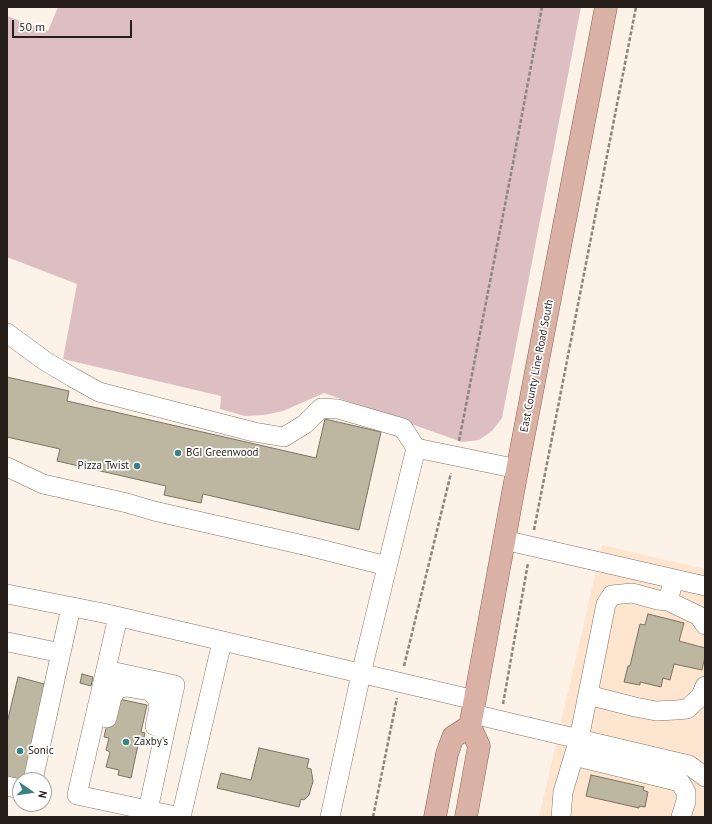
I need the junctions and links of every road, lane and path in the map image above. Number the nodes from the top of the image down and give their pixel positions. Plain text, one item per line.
1 (542, 7) edge
2 (606, 7) edge
3 (636, 7) edge
4 (7, 333) edge
5 (416, 448) junction
6 (455, 456) junction
7 (7, 467) edge
8 (518, 469) junction
9 (504, 540) junction
10 (531, 546) junction
11 (387, 566) junction
12 (674, 579) junction
13 (705, 586) edge
14 (7, 594) edge
15 (668, 601) junction
16 (71, 607) junction
17 (118, 617) junction
18 (705, 625) edge
19 (222, 642) junction
20 (7, 644) edge
21 (61, 653) junction
22 (106, 670) junction
23 (361, 674) junction
24 (400, 683) junction
25 (705, 686) edge
26 (588, 695) junction
27 (473, 713) junction
28 (501, 721) junction
29 (577, 748) junction
30 (160, 754) junction
31 (86, 760) junction
32 (35, 772) edge
33 (705, 777) edge
34 (148, 810) junction
35 (181, 817) edge
36 (330, 817) edge
37 (373, 817) edge
38 (435, 817) edge
39 (466, 817) edge
40 (561, 817) edge
41 (681, 817) edge

1 - 6 path
2 - 8 main road, East County Line Road South
3 - 10 path
4 - 5 lane
5 - 6 lane
5 - 11 lane
6 - 8 lane
6 - 24 path
7 - 11 lane
8 - 9 main road, East County Line Road South
9 - 10 lane
9 - 27 main road, East County Line Road South
10 - 12 lane
10 - 28 path
11 - 23 lane
12 - 13 lane
12 - 15 lane
14 - 16 lane
15 - 18 lane
15 - 26 lane
16 - 17 lane
16 - 21 lane
17 - 19 lane
17 - 22 lane
19 - 23 lane
19 - 35 lane
20 - 21 lane
21 - 32 lane
22 - 30 lane
22 - 31 lane
23 - 24 lane
23 - 36 lane
24 - 27 lane
24 - 37 path
25 - 26 lane
26 - 29 lane
27 - 28 lane
27 - 38 main road
27 - 39 main road
28 - 29 lane
29 - 33 lane
29 - 40 lane
29 - 41 lane
30 - 31 lane
30 - 34 lane
31 - 34 lane
34 - 35 lane

